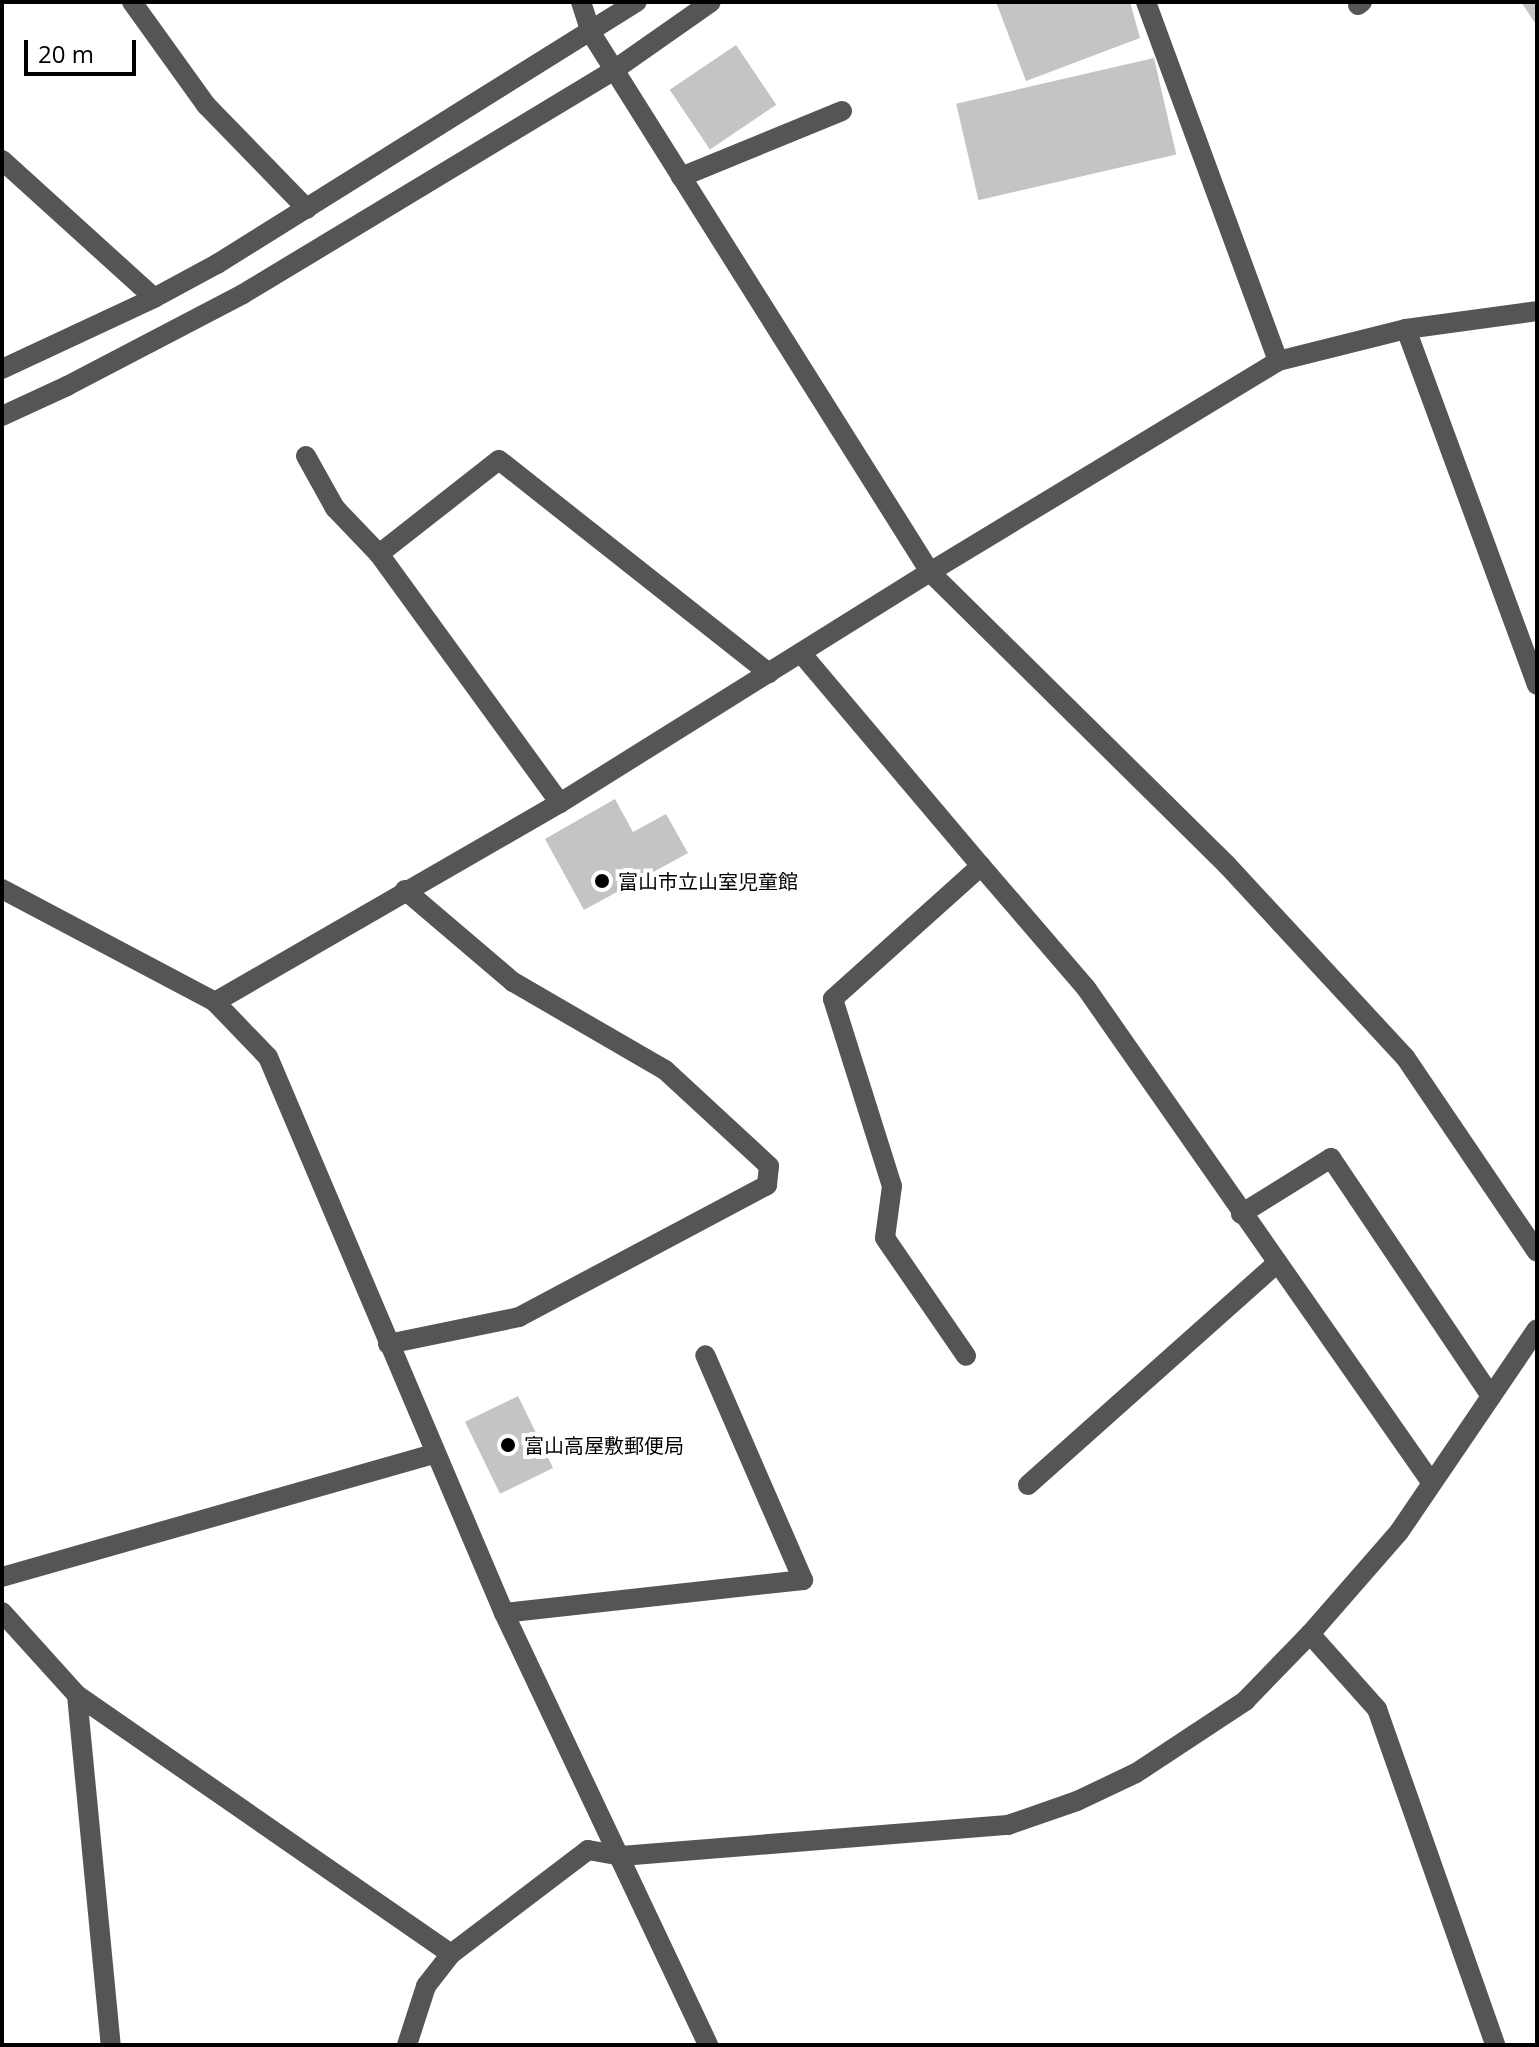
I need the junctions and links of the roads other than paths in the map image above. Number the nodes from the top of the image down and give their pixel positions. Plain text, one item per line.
1 (132, 2) edge
2 (581, 2) edge
3 (637, 2) edge
4 (711, 2) edge
5 (1146, 2) edge
6 (591, 33) junction
7 (614, 70) junction
8 (842, 111) dead end
9 (2, 160) edge
10 (681, 177) junction
11 (307, 209) junction
12 (154, 298) junction
13 (1537, 311) edge
14 (1406, 329) junction
15 (1278, 361) junction
16 (2, 369) edge
17 (2, 416) edge
18 (306, 456) dead end
19 (379, 554) junction
20 (930, 572) junction
21 (801, 653) junction
22 (769, 673) junction
23 (1537, 685) edge
24 (560, 803) junction
25 (981, 866) junction
26 (2, 889) edge
27 (405, 890) junction
28 (215, 1002) junction
29 (1241, 1214) junction
30 (1537, 1252) edge
31 (1276, 1264) junction
32 (1537, 1329) edge
33 (388, 1344) junction
34 (705, 1355) dead end
35 (966, 1356) dead end
36 (1491, 1396) junction
37 (434, 1454) junction
38 (1431, 1482) junction
39 (1028, 1485) dead end
40 (2, 1577) edge
41 (2, 1612) edge
42 (504, 1613) junction
43 (1310, 1634) junction
44 (77, 1695) junction
45 (621, 1856) junction
46 (451, 1954) junction
47 (111, 2045) edge
48 (407, 2045) edge
49 (708, 2045) edge
50 (1495, 2045) edge

1 - 11 street
2 - 6 street
3 - 6 street
4 - 7 street
5 - 15 street
6 - 7 street
6 - 11 street
7 - 10 street
7 - 17 street
8 - 10 street
9 - 12 street
10 - 20 street
11 - 12 street
12 - 16 street
13 - 14 street
14 - 15 street
14 - 23 street
15 - 20 street
18 - 19 street
19 - 22 street
19 - 24 street
20 - 21 street
20 - 30 street
21 - 22 street
21 - 25 street
22 - 24 street
24 - 27 street
25 - 29 street
25 - 35 street
26 - 28 street
27 - 28 street
27 - 33 street
28 - 33 street
29 - 31 street
29 - 36 street
31 - 38 street
31 - 39 street
32 - 36 street
33 - 37 street
34 - 42 street
36 - 38 street
37 - 40 street
37 - 42 street
38 - 43 street
41 - 44 street
42 - 45 street
43 - 45 street
43 - 50 street
44 - 46 street
44 - 47 street
45 - 46 street
45 - 49 street
46 - 48 street

